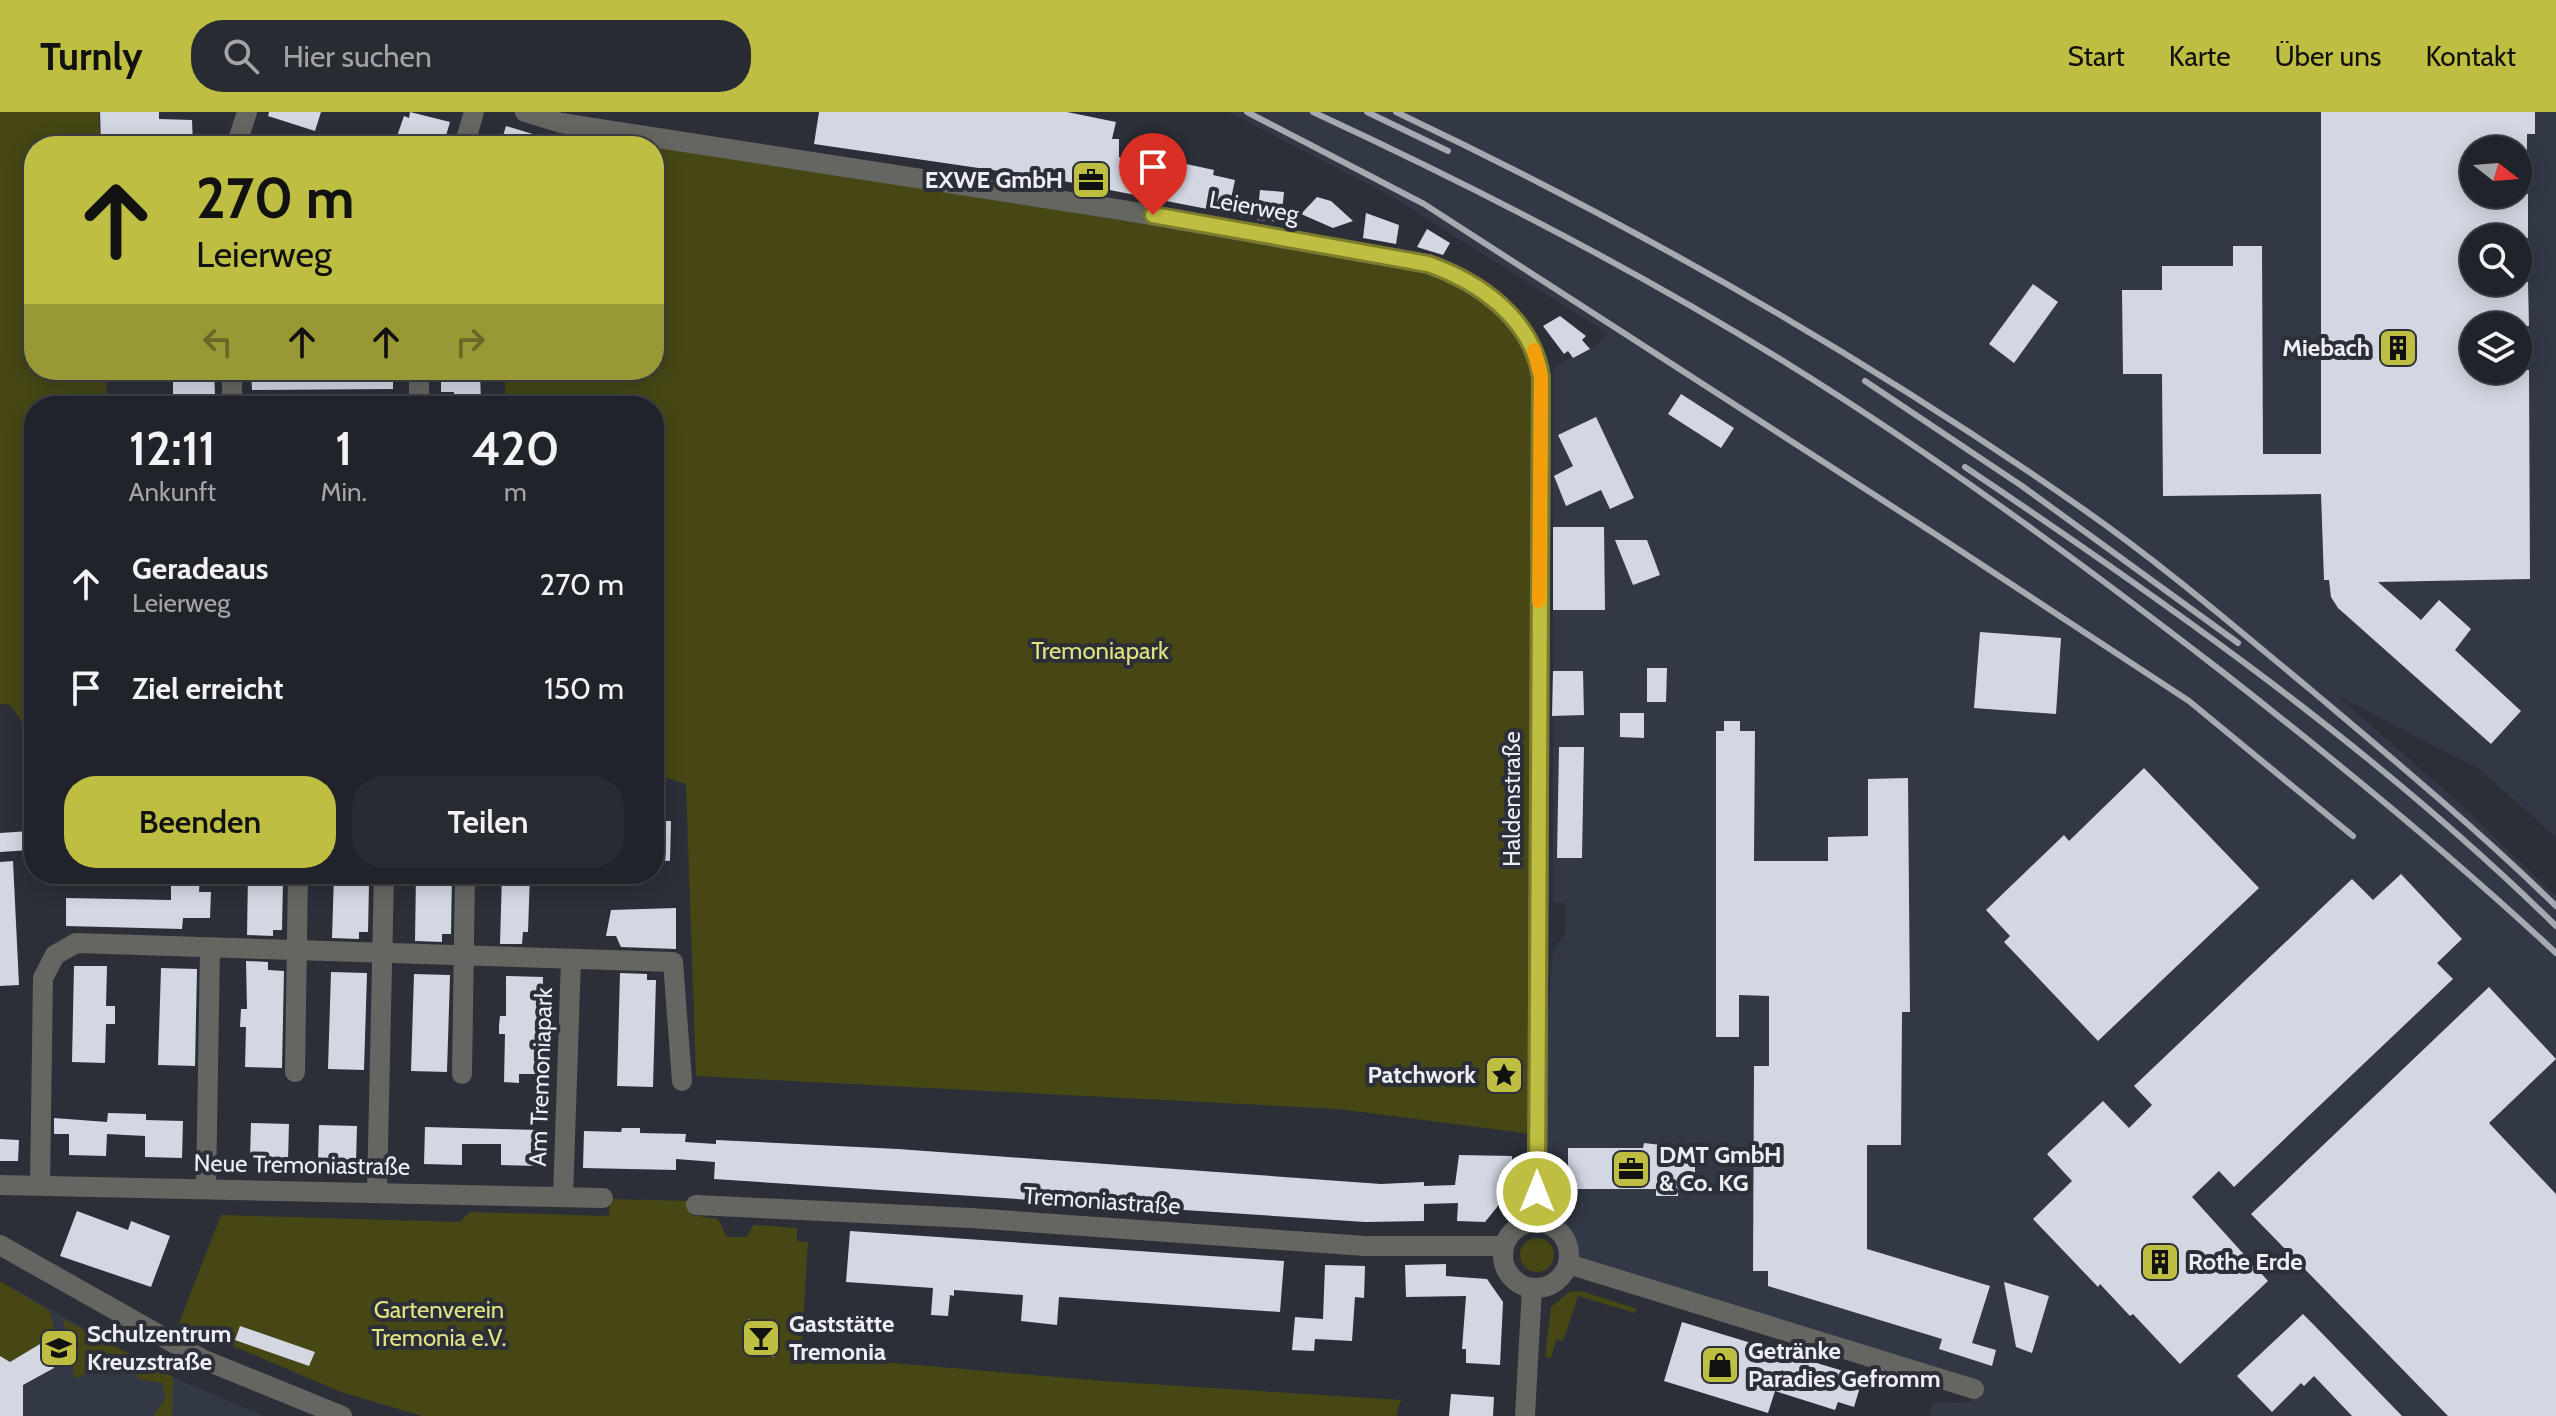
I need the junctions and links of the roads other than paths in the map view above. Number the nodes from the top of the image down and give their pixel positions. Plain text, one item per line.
1 (247, 112) edge
2 (474, 112) edge
3 (525, 112) edge
4 (239, 136) edge
5 (467, 136) edge
6 (645, 136) edge
7 (664, 139) edge
8 (1541, 377) joint
9 (298, 884) edge
10 (384, 884) edge
11 (465, 884) edge
12 (210, 949) junction
13 (296, 952) junction
14 (382, 953) junction
15 (463, 955) junction
16 (571, 959) junction
17 (295, 1072) dead end
18 (462, 1074) dead end
19 (682, 1081) dead end
20 (0, 1185) edge
21 (40, 1185) junction
22 (206, 1189) junction
23 (377, 1193) junction
24 (563, 1197) junction
25 (603, 1198) dead end
26 (696, 1205) dead end
27 (1537, 1222) junction
28 (0, 1245) edge
29 (1504, 1246) junction
30 (1568, 1264) junction
31 (1532, 1288) junction
32 (1974, 1389) dead end
33 (342, 1416) edge
34 (1525, 1416) edge

1 - 4 street
2 - 5 street
3 - 6 street, Leierweg
7 - 8 street, Leierweg
8 - 27 street, Haldenstraße
9 - 13 street
10 - 14 street
11 - 15 street
12 - 13 street, Am Tremoniapark
12 - 21 street, Am Tremoniapark
12 - 22 street
13 - 14 street, Am Tremoniapark
13 - 17 street
14 - 15 street, Am Tremoniapark
14 - 23 street
15 - 16 street, Am Tremoniapark
15 - 18 street
16 - 19 street, Am Tremoniapark
16 - 24 street, Am Tremoniapark
20 - 21 street, Neue Tremoniastraße
21 - 22 street, Neue Tremoniastraße
22 - 23 street, Neue Tremoniastraße
23 - 24 street, Neue Tremoniastraße
24 - 25 street, Neue Tremoniastraße
26 - 29 street, Tremoniastraße
27 - 29 street
27 - 30 street
28 - 33 street
29 - 31 street
30 - 31 street
30 - 32 street
31 - 34 street

